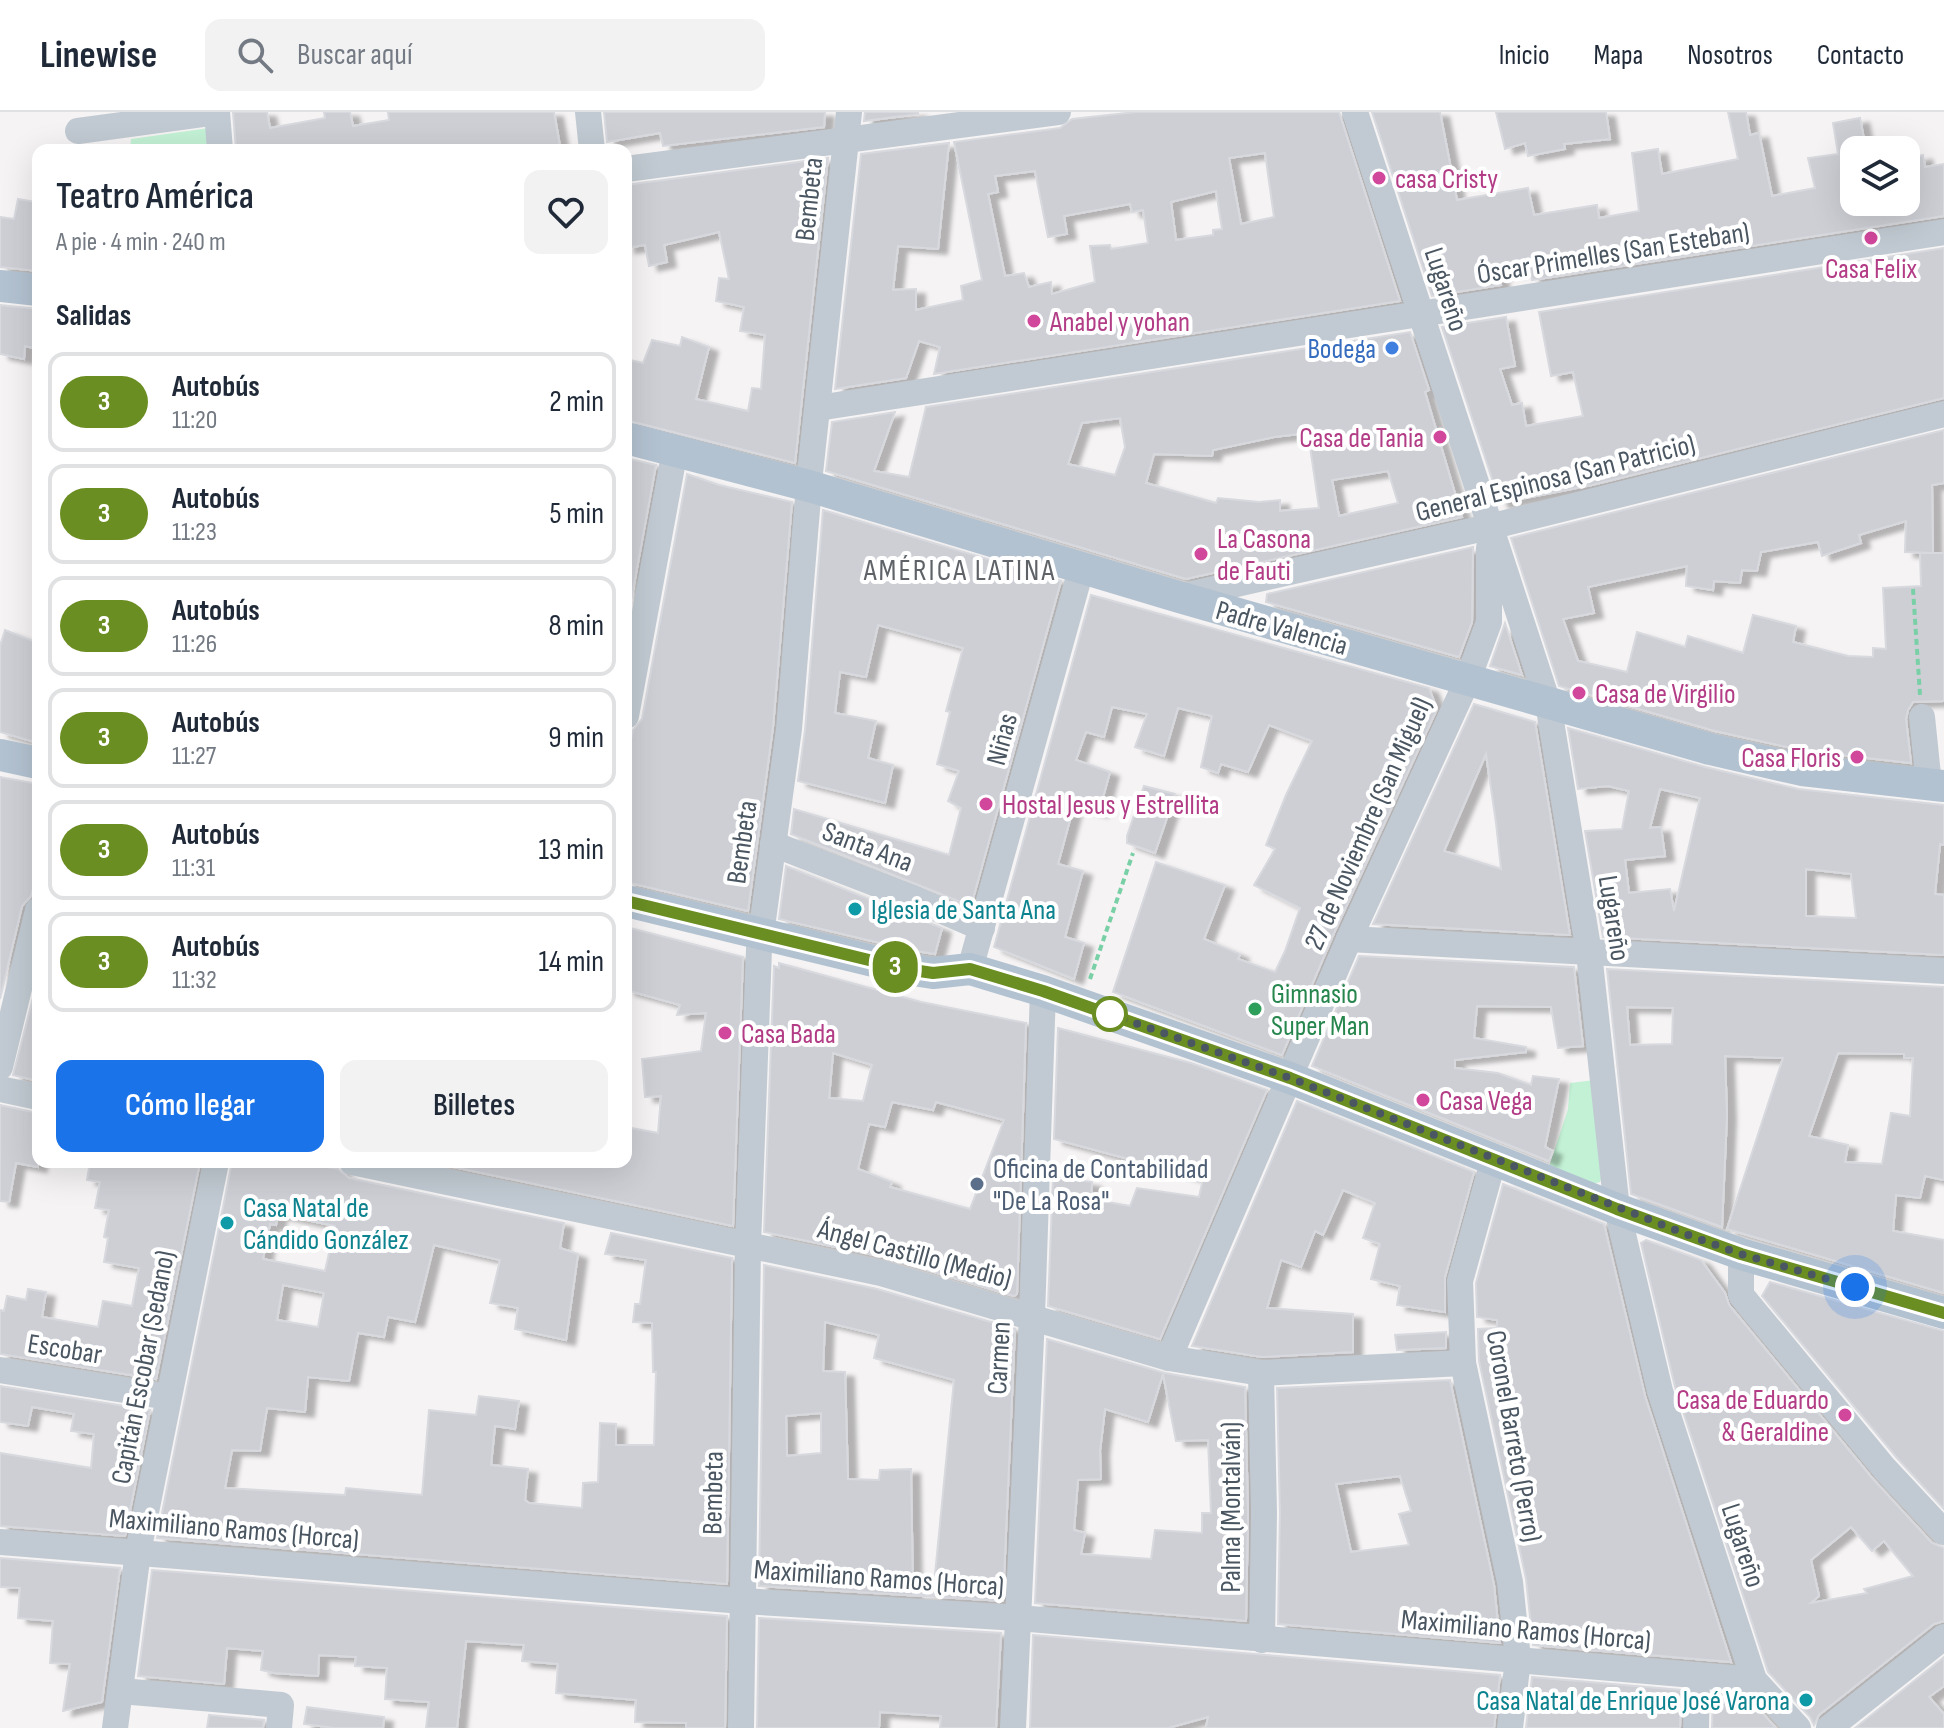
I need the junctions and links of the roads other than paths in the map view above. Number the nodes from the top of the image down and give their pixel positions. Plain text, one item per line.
1 (217, 112) edge
2 (588, 112) edge
3 (849, 112) edge
4 (1058, 112) edge
5 (1355, 112) edge
6 (78, 131) dead end
7 (846, 140) junction
8 (220, 144) edge
9 (591, 144) edge
10 (632, 168) edge
11 (1944, 232) edge
12 (0, 286) edge
13 (32, 289) edge
14 (1422, 315) junction
15 (818, 408) junction
16 (1944, 414) edge
17 (632, 439) edge
18 (675, 450) junction
19 (809, 486) junction
20 (1489, 527) junction
21 (1082, 566) junction
22 (1179, 597) junction
23 (1468, 679) junction
24 (632, 683) edge
25 (1548, 703) junction
26 (1922, 717) road end
27 (0, 755) edge
28 (32, 762) edge
29 (1936, 786) edge
30 (773, 844) junction
31 (632, 903) edge
32 (982, 928) junction
33 (32, 935) edge
34 (761, 936) junction
35 (1349, 939) junction
36 (1589, 953) junction
37 (970, 969) junction
38 (1944, 971) edge
39 (1043, 991) junction
40 (0, 1067) edge
41 (1290, 1078) junction
42 (0, 1089) edge
43 (32, 1096) edge
44 (1494, 1158) junction
45 (215, 1168) edge
46 (381, 1168) edge
47 (1614, 1177) junction
48 (1587, 1196) junction
49 (1617, 1209) junction
50 (748, 1245) junction
51 (1741, 1254) junction
52 (1944, 1313) edge
53 (1032, 1316) junction
54 (1169, 1358) junction
55 (1463, 1363) junction
56 (0, 1370) edge
57 (1261, 1373) junction
58 (168, 1397) junction
59 (1944, 1532) edge
60 (0, 1542) edge
61 (138, 1552) junction
62 (743, 1601) junction
63 (1018, 1618) junction
64 (1944, 1637) edge
65 (1262, 1640) junction
66 (1518, 1659) junction
67 (1697, 1675) junction
68 (1754, 1680) junction
69 (121, 1691) junction
70 (115, 1728) edge
71 (279, 1728) edge
72 (741, 1728) edge
73 (1013, 1728) edge
74 (1510, 1728) edge
75 (1696, 1728) edge
76 (1798, 1728) edge
77 (1829, 1728) edge

1 - 6 street
1 - 8 street
2 - 9 street
3 - 7 street, Bembeta
4 - 7 street
5 - 14 street, Lugareño
7 - 10 street
7 - 15 street, Bembeta
11 - 14 street, Óscar Primelles (San Esteban)
12 - 13 main road
14 - 15 street, Óscar Primelles (San Esteban)
14 - 20 street, Lugareño
15 - 19 street, Bembeta
16 - 20 street, General Espinosa (San Patricio)
17 - 18 main road, Padre Valencia
18 - 19 main road, Padre Valencia
18 - 24 street
19 - 21 main road, Padre Valencia
19 - 30 street, Bembeta
20 - 22 street, General Espinosa (San Patricio)
20 - 23 street, 27 de Noviembre (San Miguel)
20 - 25 street, Lugareño
21 - 22 main road, Padre Valencia
21 - 32 street, Niñas
22 - 23 main road, Padre Valencia
23 - 25 main road, Padre Valencia
23 - 35 street, 27 de Noviembre (San Miguel)
25 - 29 main road, Padre Valencia
25 - 36 street, Lugareño
26 - 29 street
27 - 28 main road
30 - 32 street, Santa Ana
30 - 34 street, Bembeta
31 - 34 main road
32 - 37 street, Niñas
33 - 40 street
34 - 37 main road
34 - 50 street, Bembeta
35 - 36 street
35 - 41 street, 27 de Noviembre (San Miguel)
36 - 38 street
36 - 47 street, Lugareño
37 - 39 main road
39 - 41 main road
39 - 53 street, Carmen
41 - 44 main road
41 - 54 street, 27 de Noviembre (San Miguel)
42 - 43 street
44 - 48 main road
44 - 55 street, Coronel Barreto (Perro)
45 - 58 street, Capitán Escobar (Sedano)
46 - 50 street, Ángel Castillo (Medio)
47 - 48 street
47 - 49 street, Lugareño
48 - 49 main road
49 - 51 main road
49 - 68 street, Lugareño
50 - 53 street, Ángel Castillo (Medio)
50 - 62 street, Bembeta
51 - 52 main road
51 - 59 street
53 - 54 street, Ángel Castillo (Medio)
53 - 63 street, Carmen
54 - 57 street, Ángel Castillo (Medio)
55 - 57 street, Ángel Castillo (Medio)
55 - 66 street, Coronel Barreto (Perro)
56 - 58 street, Escobar
57 - 65 street, Palma (Montalván)
58 - 61 street, Capitán Escobar (Sedano)
60 - 61 street, Maximiliano Ramos (Horca)
61 - 62 street, Maximiliano Ramos (Horca)
61 - 69 street, Capitán Escobar (Sedano)
62 - 63 street, Maximiliano Ramos (Horca)
62 - 72 street, Bembeta
63 - 65 street, Maximiliano Ramos (Horca)
63 - 73 street, Carmen
64 - 77 street
65 - 66 street, Maximiliano Ramos (Horca)
66 - 67 street, Maximiliano Ramos (Horca)
66 - 74 street, Coronel Barreto (Perro)
67 - 68 street, Maximiliano Ramos (Horca)
67 - 75 street
68 - 76 street, Lugareño
69 - 70 street, Capitán Escobar (Sedano)
69 - 71 street

